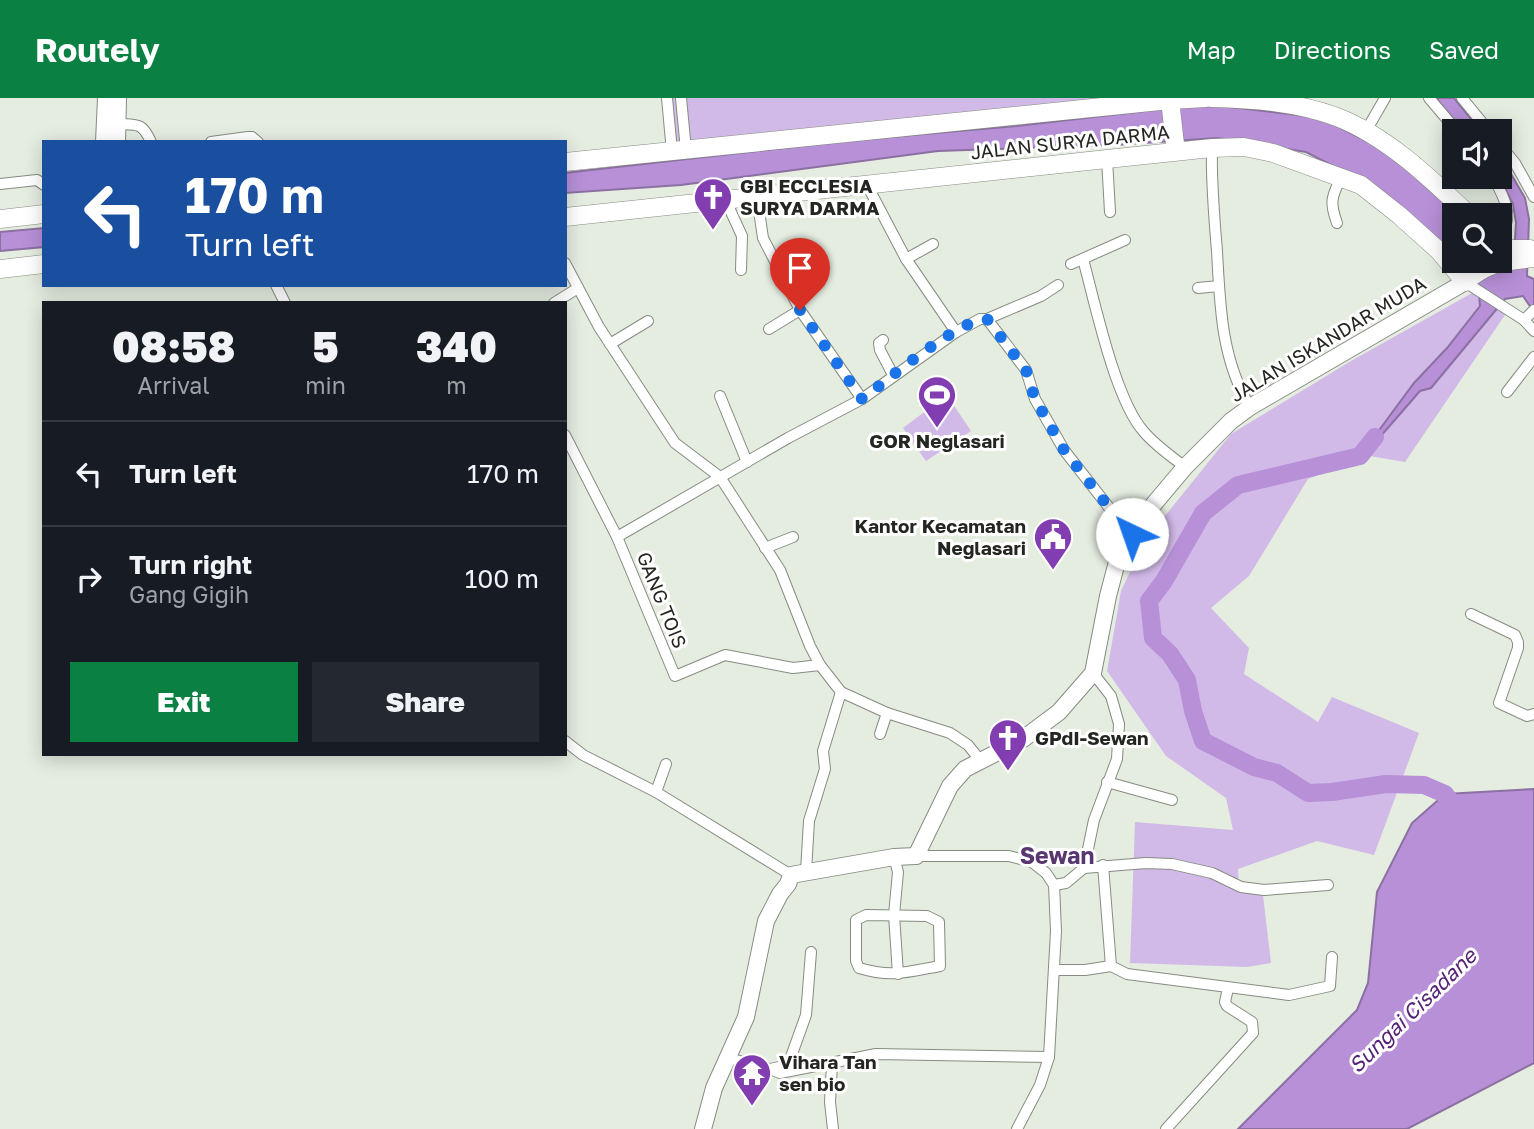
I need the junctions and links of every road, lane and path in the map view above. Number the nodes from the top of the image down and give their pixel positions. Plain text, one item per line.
1 (106, 98) edge
2 (118, 98) edge
3 (667, 98) edge
4 (681, 98) edge
5 (1208, 98) edge
6 (1385, 98) edge
7 (1429, 98) edge
8 (1462, 98) edge
9 (1170, 103) edge
10 (1447, 119) edge
11 (1479, 119) edge
12 (117, 124) junction
13 (1366, 131) junction
14 (104, 140) edge
15 (117, 140) edge
16 (150, 140) edge
17 (223, 140) edge
18 (255, 140) edge
19 (1175, 143) junction
20 (1205, 149) junction
21 (679, 151) junction
22 (1152, 155) junction
23 (1107, 159) junction
24 (1512, 159) edge
25 (567, 162) edge
26 (1341, 177) junction
27 (0, 184) edge
28 (42, 184) edge
29 (867, 185) junction
30 (757, 197) junction
31 (1534, 197) edge
32 (726, 201) junction
33 (1455, 203) edge
34 (1110, 212) dead end
35 (42, 214) edge
36 (567, 216) edge
37 (0, 219) edge
38 (1337, 223) dead end
39 (1125, 240) dead end
40 (933, 244) dead end
41 (1512, 246) edge
42 (1533, 254) edge
43 (906, 259) junction
44 (1083, 259) junction
45 (42, 264) edge
46 (1071, 264) dead end
47 (567, 267) edge
48 (0, 269) edge
49 (741, 270) dead end
50 (1470, 282) junction
51 (1058, 285) dead end
52 (1219, 286) junction
53 (578, 288) junction
54 (1198, 288) dead end
55 (557, 301) edge
56 (800, 310) junction
57 (1529, 315) edge
58 (987, 319) junction
59 (648, 321) dead end
60 (769, 329) dead end
61 (1534, 331) edge
62 (956, 332) junction
63 (883, 340) dead end
64 (610, 344) junction
65 (1534, 357) edge
66 (893, 375) junction
67 (1507, 392) dead end
68 (720, 396) dead end
69 (862, 399) junction
70 (1250, 407) junction
71 (567, 439) edge
72 (747, 462) junction
73 (1185, 467) junction
74 (720, 477) junction
75 (1132, 534) junction
76 (617, 537) junction
77 (793, 537) dead end
78 (765, 548) junction
79 (1471, 614) dead end
80 (820, 666) junction
81 (1093, 673) junction
82 (841, 692) junction
83 (887, 713) junction
84 (1534, 714) edge
85 (880, 734) dead end
86 (567, 743) edge
87 (980, 760) junction
88 (666, 764) dead end
89 (1107, 782) junction
90 (656, 792) junction
91 (1172, 800) dead end
92 (916, 856) junction
93 (894, 857) junction
94 (1103, 866) junction
95 (1084, 868) junction
96 (798, 873) junction
97 (1054, 885) junction
98 (1328, 885) dead end
99 (894, 915) junction
100 (811, 952) dead end
101 (1332, 957) dead end
102 (1111, 966) junction
103 (1054, 970) junction
104 (898, 974) junction
105 (1228, 988) junction
106 (1049, 1057) junction
107 (728, 1058) junction
108 (832, 1064) junction
109 (770, 1069) junction
110 (703, 1129) edge
111 (833, 1129) edge
112 (1018, 1129) edge
113 (1166, 1129) edge

1 - 14 street
2 - 12 street
3 - 21 street
4 - 21 street
5 - 9 main road, JALAN SURYA DARMA
5 - 13 main road, JALAN SURYA DARMA
6 - 13 street
7 - 10 street
8 - 11 street
9 - 19 main road
9 - 21 main road, JALAN SURYA DARMA
12 - 15 street
12 - 16 street
13 - 33 main road, JALAN SURYA DARMA
17 - 18 street
19 - 20 main road
19 - 22 main road
20 - 22 main road, JALAN SURYA DARMA
20 - 26 main road, JALAN SURYA DARMA
20 - 52 street
21 - 25 main road, JALAN SURYA DARMA
22 - 23 main road, JALAN SURYA DARMA
23 - 29 main road, JALAN SURYA DARMA
23 - 34 street
24 - 31 street
26 - 38 street
26 - 50 main road, JALAN SURYA DARMA
27 - 28 street
29 - 30 main road, JALAN SURYA DARMA
29 - 43 street
30 - 32 main road, JALAN SURYA DARMA
30 - 56 street
32 - 36 main road, JALAN SURYA DARMA
32 - 49 street
35 - 37 main road
39 - 44 street
40 - 43 street
41 - 42 main road
42 - 50 main road
43 - 62 street
44 - 46 street
44 - 73 street
45 - 48 main road
47 - 53 street
50 - 57 street
50 - 70 street, JALAN ISKANDAR MUDA
51 - 58 street
52 - 54 street
52 - 70 street
53 - 55 street
53 - 64 street
56 - 60 street
56 - 69 street
57 - 61 street
58 - 62 street
58 - 75 street
59 - 64 street
62 - 66 street
63 - 66 street
64 - 74 street
65 - 67 street
66 - 69 street
68 - 72 street
69 - 72 street
70 - 73 street, JALAN ISKANDAR MUDA
71 - 76 street, GANG TOIS
72 - 74 street
73 - 75 street, JALAN ISKANDAR MUDA
74 - 76 street
74 - 78 street
75 - 81 street, JALAN ISKANDAR MUDA
76 - 80 street, GANG TOIS
77 - 78 street
78 - 80 street
79 - 84 street
80 - 82 street
81 - 87 street
81 - 89 street
82 - 83 street
82 - 96 street
83 - 85 street
83 - 87 street
86 - 90 street
87 - 92 street
88 - 90 street
89 - 91 street
89 - 95 street
90 - 96 street
92 - 93 street
92 - 97 street
93 - 96 street
93 - 99 street
94 - 95 street
94 - 98 street
94 - 102 street
95 - 97 street
96 - 107 street
97 - 103 street
99 - 104 street
99 - 104 street
99 - 104 street
100 - 109 street
101 - 105 street
102 - 103 street
102 - 105 street
103 - 106 street
105 - 113 street
106 - 108 street
106 - 112 street
107 - 109 street
107 - 110 street
108 - 109 street
108 - 111 street

